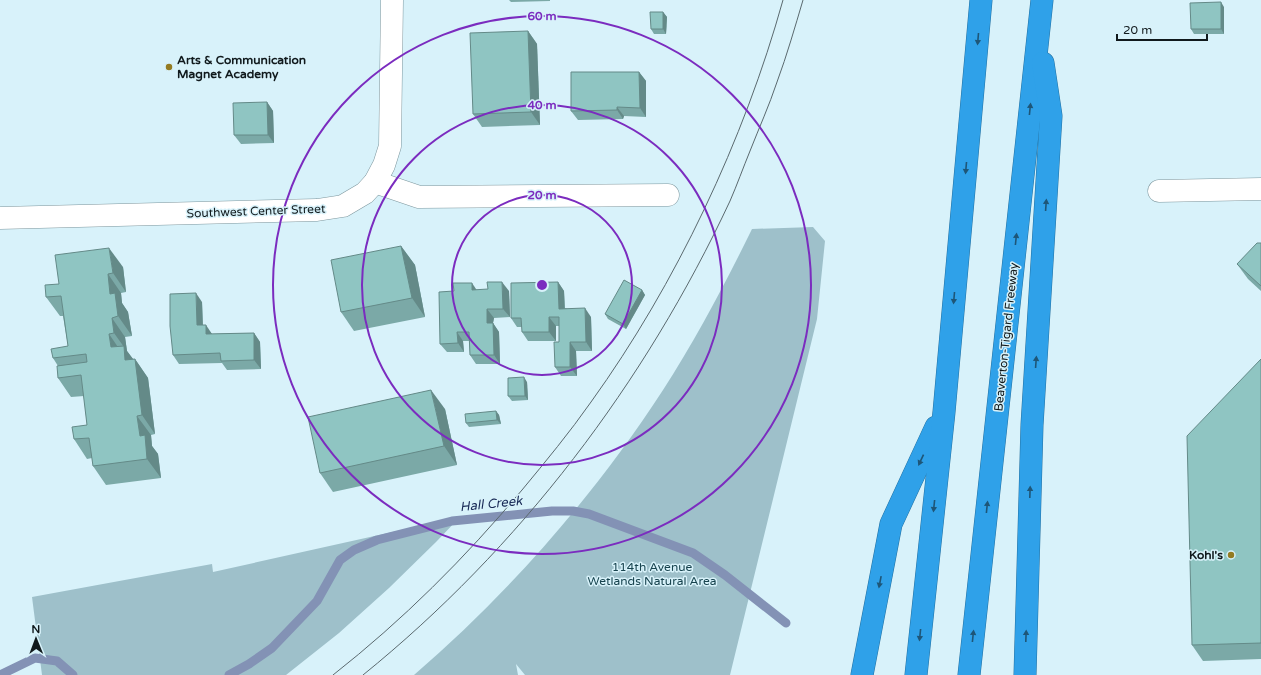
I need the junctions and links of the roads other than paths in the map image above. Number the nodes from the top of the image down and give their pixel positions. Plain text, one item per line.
1 (392, 0) edge
2 (981, 0) edge
3 (1042, 0) edge
4 (1038, 36) junction
5 (375, 182) junction
6 (1261, 189) edge
7 (1159, 191) dead end
8 (668, 195) dead end
9 (0, 218) edge
10 (944, 412) junction
11 (862, 675) edge
12 (916, 675) edge
13 (969, 675) edge
14 (1025, 675) edge

1 - 5 street
2 -> 10 highway
3 - 4 highway, Beaverton-Tigard Freeway
13 -> 4 highway, Beaverton-Tigard Freeway
14 -> 4 highway
5 - 8 street
5 - 9 street, Southwest Center Street
6 - 7 street
10 -> 11 highway
10 -> 12 highway

